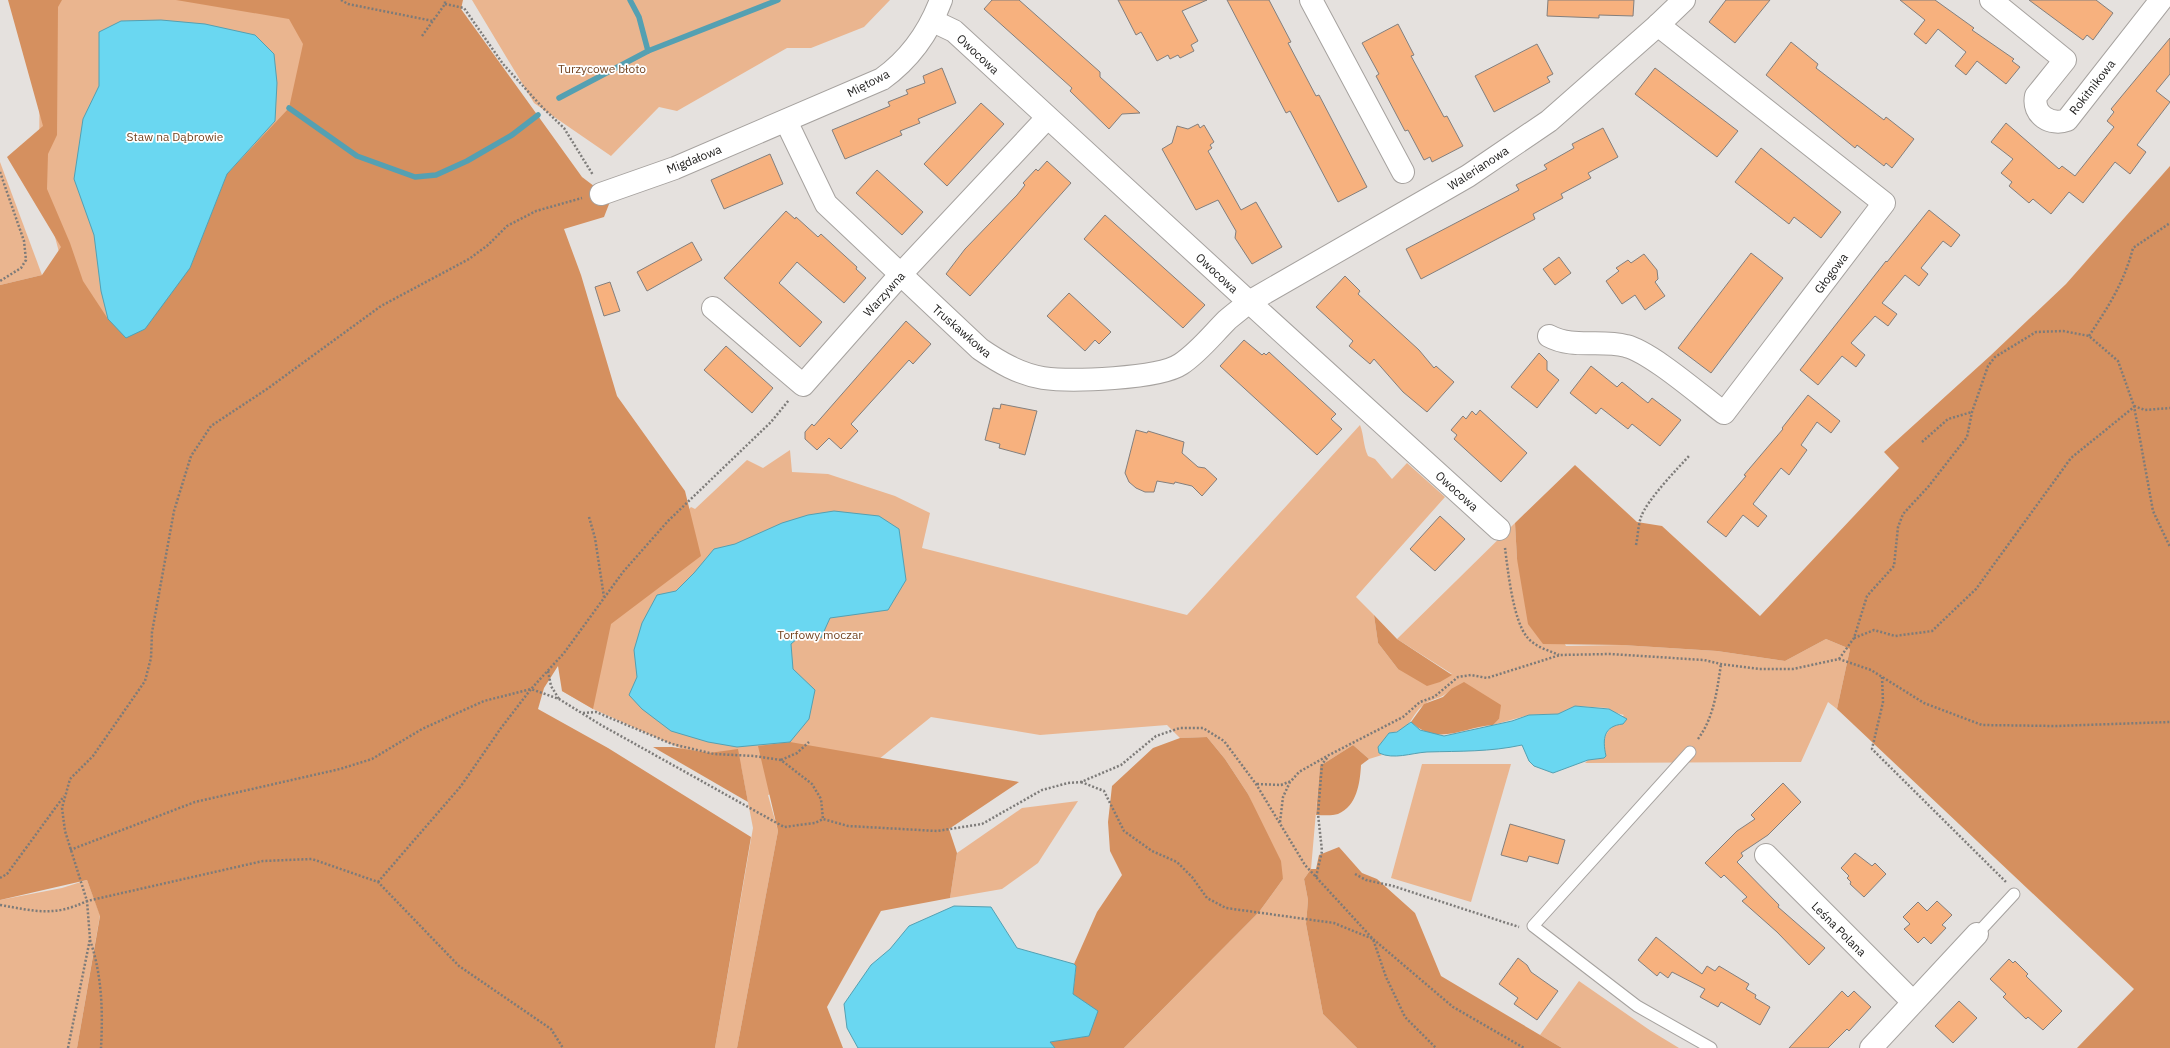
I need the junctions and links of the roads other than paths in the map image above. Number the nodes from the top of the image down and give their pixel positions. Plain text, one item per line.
1 (941, 0) edge
2 (1312, 0) edge
3 (1684, 0) edge
4 (1991, 0) edge
5 (2161, 0) edge
6 (933, 21) junction
7 (1658, 25) junction
8 (1047, 118) junction
9 (786, 121) junction
10 (1403, 172) dead end
11 (601, 194) road end
12 (900, 276) junction
13 (1249, 302) junction
14 (713, 308) dead end
15 (1549, 336) dead end
16 (1499, 529) road end
17 (1690, 752) road end
18 (1766, 855) dead end
19 (2014, 894) road end
20 (1977, 934) joint
21 (1913, 1002) junction
22 (1711, 1048) edge
23 (1871, 1048) edge

1 - 6 street, Miętowa
2 - 10 street
3 - 7 street, Walerianowa
4 - 5 street, Rokitnikowa
6 - 8 street, Owocowa
6 - 9 street, Miętowa
7 - 13 street, Walerianowa
7 - 15 street, Głogowa
8 - 12 street, Warzywna
8 - 13 street, Owocowa
9 - 11 street, Migdałowa
9 - 12 street, Truskawkowa
12 - 13 street, Truskawkowa
12 - 14 street, Warzywna
13 - 16 street, Owocowa
17 - 22 lane
18 - 21 street, Leśna Polana
19 - 20 lane
20 - 21 street
21 - 23 street

